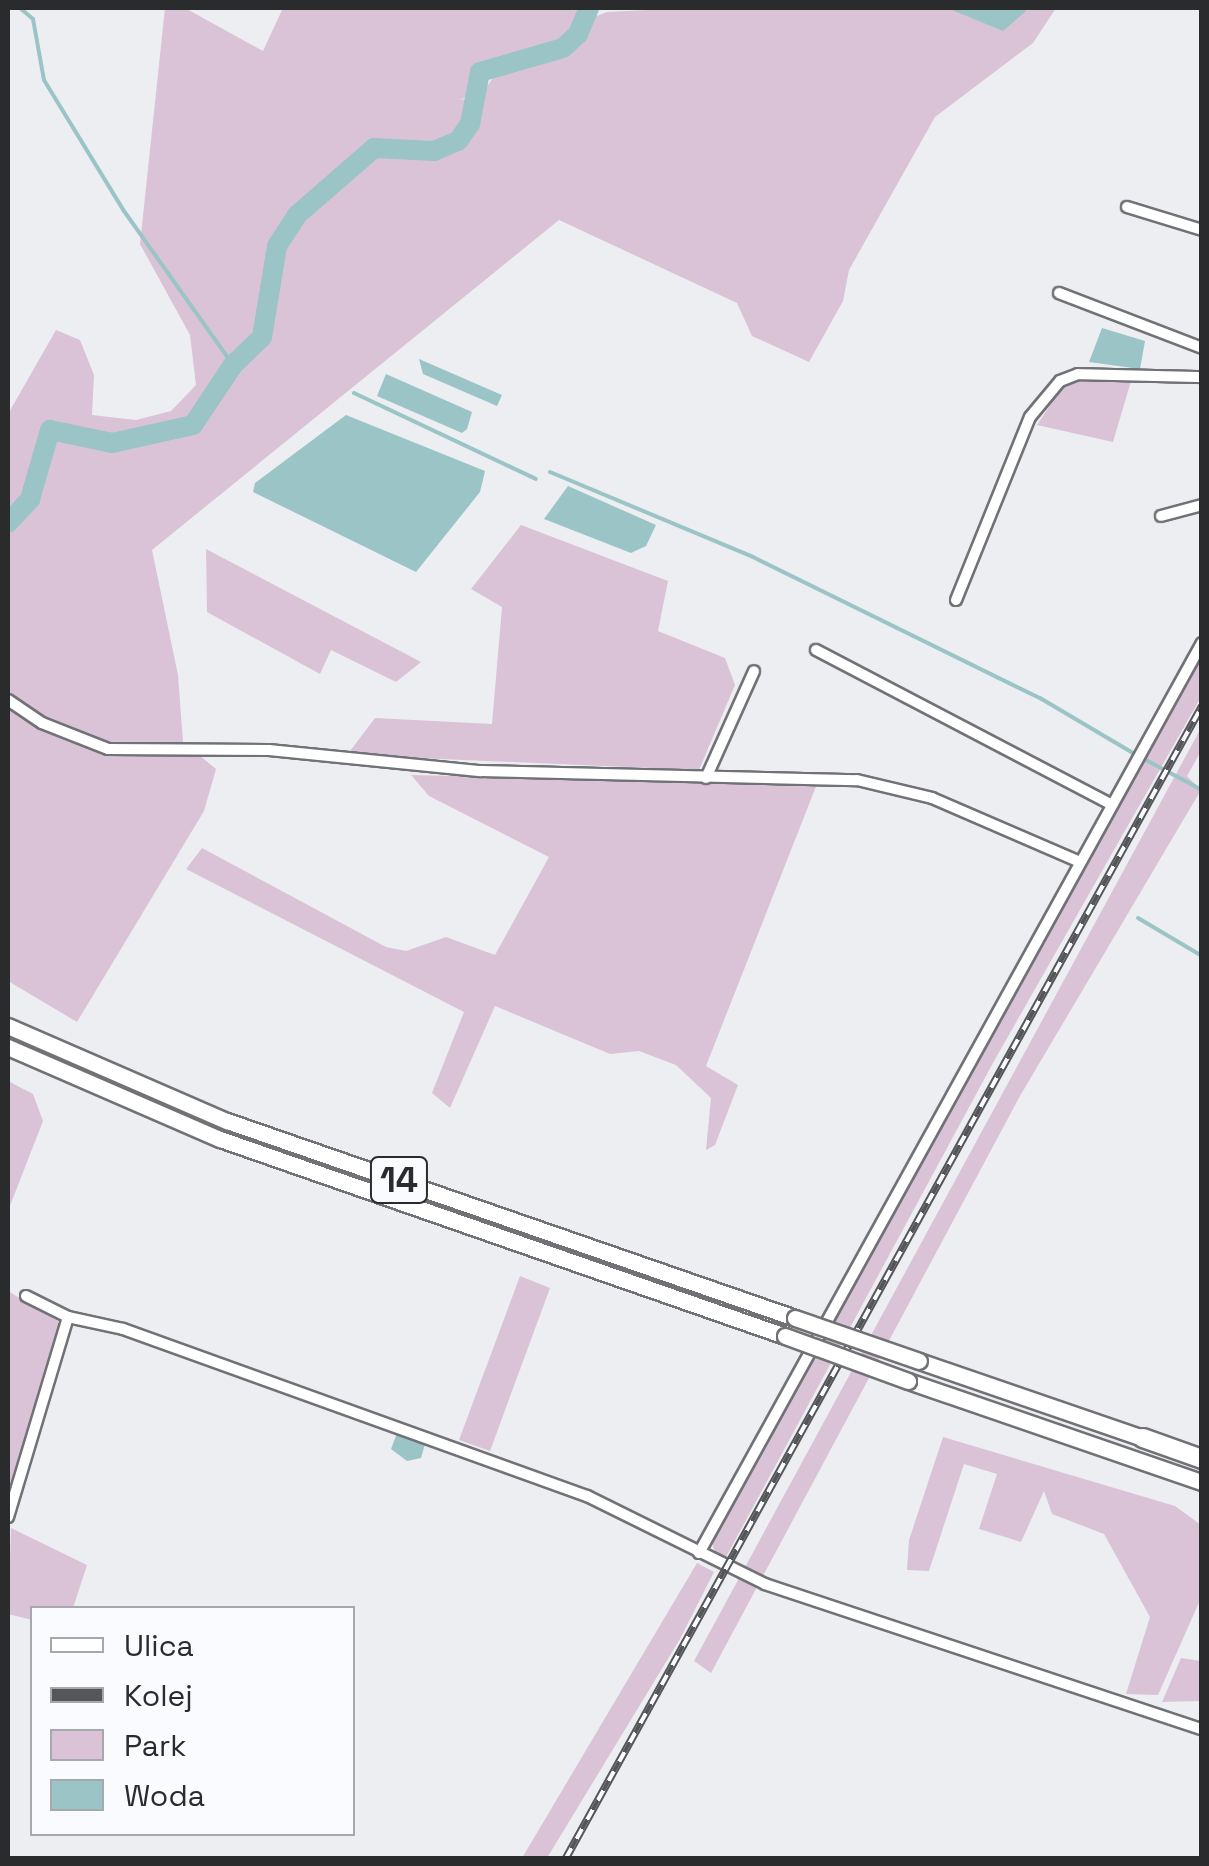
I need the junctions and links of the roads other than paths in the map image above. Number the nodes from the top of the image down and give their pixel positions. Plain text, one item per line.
1 (1127, 207) dead end
2 (1202, 230) edge
3 (1059, 294) dead end
4 (1202, 348) edge
5 (1202, 377) edge
6 (1202, 506) edge
7 (1161, 516) dead end
8 (956, 600) dead end
9 (1202, 643) edge
10 (816, 650) dead end
11 (754, 670) dead end
12 (8, 700) edge
13 (706, 778) junction
14 (1111, 804) junction
15 (1080, 862) junction
16 (8, 1026) edge
17 (8, 1046) edge
18 (26, 1296) dead end
19 (68, 1318) junction
20 (1143, 1438) junction
21 (1202, 1450) edge
22 (1202, 1459) edge
23 (1202, 1482) edge
24 (8, 1517) edge
25 (698, 1553) junction
26 (1202, 1729) edge

1 - 2 street
3 - 4 street
5 - 8 street
6 - 7 street
9 - 14 street
10 - 14 street
11 - 13 street
12 - 13 street
13 - 15 street
14 - 15 street
15 - 25 street
16 - 20 main road, 14, bridge
17 - 23 main road, 14, bridge
18 - 19 street
19 - 24 street
19 - 25 street
20 - 21 highway, 14
20 - 22 highway
25 - 26 street

